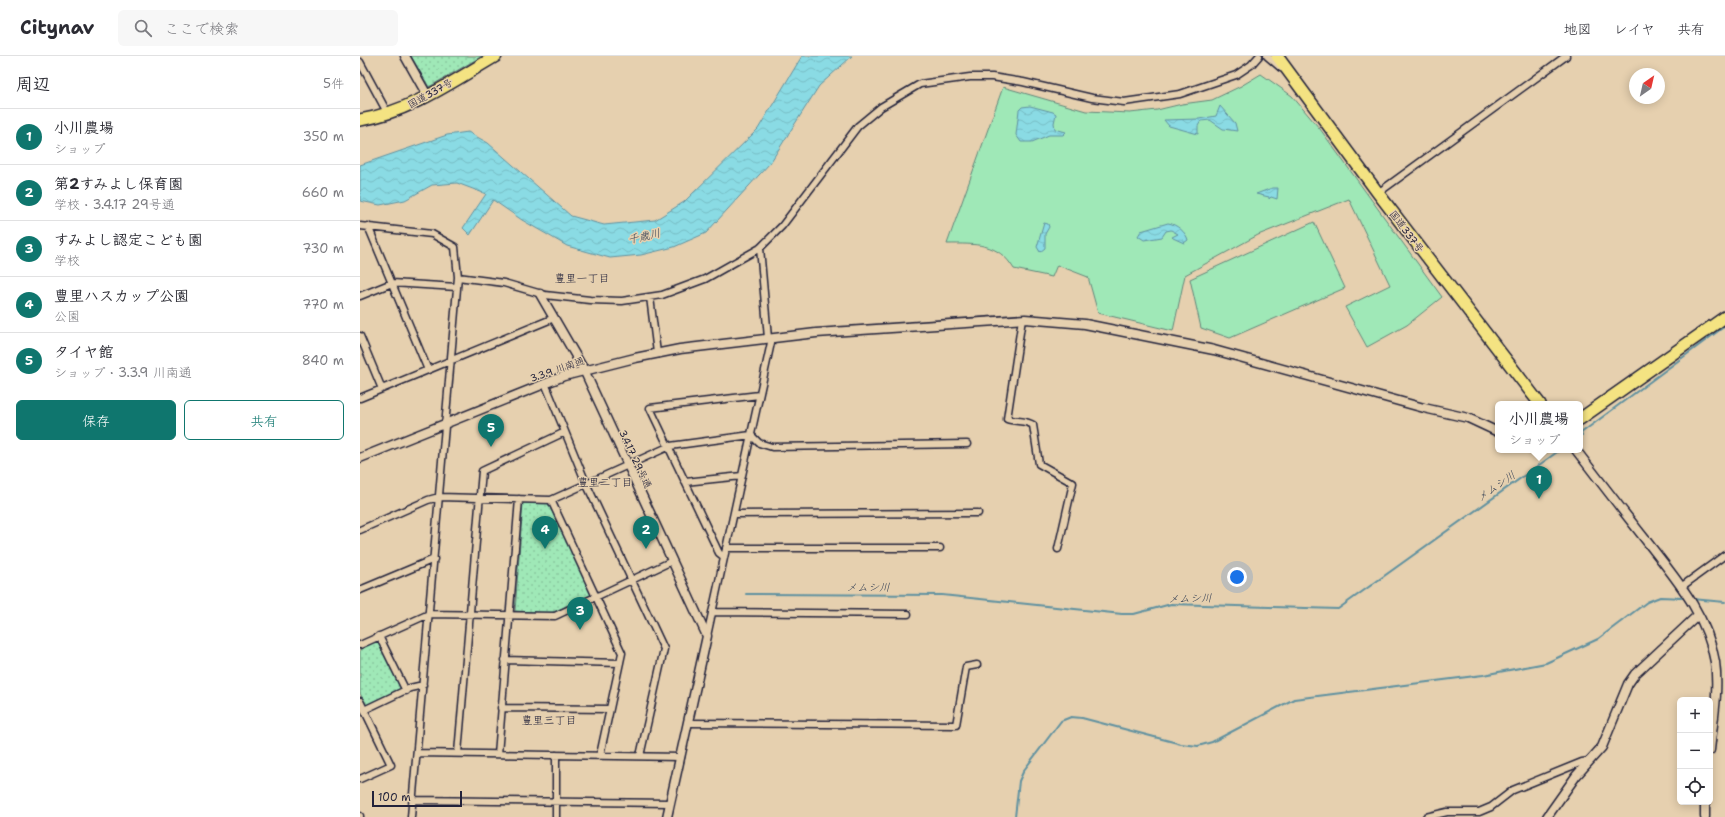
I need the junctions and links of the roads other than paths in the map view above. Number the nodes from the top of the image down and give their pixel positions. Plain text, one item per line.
1 (405, 56) edge
2 (496, 56) edge
3 (1259, 56) edge
4 (1267, 56) edge
5 (1277, 56) edge
6 (1566, 56) edge
7 (361, 64) edge
8 (1296, 81) junction
9 (427, 95) junction
10 (388, 114) junction
11 (360, 120) edge
12 (1378, 193) junction
13 (360, 226) edge
14 (368, 226) junction
15 (760, 248) junction
16 (458, 277) junction
17 (392, 283) junction
18 (457, 287) junction
19 (540, 294) junction
20 (360, 296) edge
21 (650, 297) junction
22 (1725, 317) edge
23 (554, 318) junction
24 (1022, 319) junction
25 (360, 336) edge
26 (770, 338) junction
27 (657, 353) junction
28 (451, 360) junction
29 (428, 370) junction
30 (584, 370) junction
31 (545, 383) junction
32 (382, 389) junction
33 (759, 395) junction
34 (360, 398) edge
35 (1538, 401) edge
36 (1583, 417) edge
37 (446, 422) junction
38 (1495, 431) edge
39 (565, 432) junction
40 (751, 435) junction
41 (967, 444) dead end
42 (668, 446) junction
43 (1578, 453) edge
44 (360, 458) edge
45 (627, 464) junction
46 (742, 476) junction
47 (685, 482) junction
48 (586, 483) junction
49 (439, 497) junction
50 (480, 498) junction
51 (519, 499) junction
52 (551, 500) junction
53 (978, 513) dead end
54 (734, 514) junction
55 (360, 530) edge
56 (726, 548) junction
57 (940, 548) dead end
58 (1058, 549) dead end
59 (1725, 555) edge
60 (724, 557) junction
61 (434, 559) junction
62 (672, 561) junction
63 (632, 580) junction
64 (1682, 588) junction
65 (360, 590) edge
66 (597, 596) junction
67 (712, 612) junction
68 (1698, 613) junction
69 (429, 614) junction
70 (908, 614) dead end
71 (470, 615) junction
72 (509, 615) junction
73 (380, 636) junction
74 (707, 636) junction
75 (360, 645) edge
76 (505, 660) junction
77 (620, 663) junction
78 (977, 665) dead end
79 (423, 685) junction
80 (406, 691) junction
81 (360, 701) edge
82 (501, 708) junction
83 (364, 710) junction
84 (610, 710) junction
85 (688, 723) junction
86 (1712, 733) edge
87 (417, 753) junction
88 (458, 754) junction
89 (498, 754) junction
90 (556, 755) junction
91 (600, 755) junction
92 (640, 756) junction
93 (681, 757) junction
94 (1589, 761) junction
95 (360, 779) edge
96 (412, 800) junction
97 (556, 803) junction
98 (670, 803) junction
99 (1705, 805) edge
100 (411, 817) edge
101 (556, 817) edge
102 (667, 817) edge
103 (1426, 817) edge
104 (1547, 817) edge
105 (1705, 817) edge

1 - 9 street
2 - 9 highway, 国道337号
3 - 15 street
4 - 8 street
5 - 8 highway, 国道337号
6 - 12 street
7 - 10 street
8 - 12 highway, 国道337号
9 - 10 highway, 国道337号
10 - 11 highway, 国道337号
12 - 35 highway, 国道337号
13 - 14 street
14 - 16 street
14 - 17 street
15 - 21 street
15 - 26 street
16 - 18 street
16 - 19 street
17 - 18 street
17 - 20 street
17 - 29 street
18 - 28 street
19 - 21 street
19 - 23 street, 3.4.17 29号通
21 - 27 street
22 - 36 highway
23 - 28 street
23 - 30 street, 3.4.17 29号通
24 - 26 street, 3.3.9 川南通
24 - 38 street, 3.3.9 川南通
24 - 58 street
25 - 32 street
26 - 27 street, 3.3.9 川南通
26 - 33 street
27 - 30 street, 3.3.9 川南通
28 - 29 street
28 - 37 street
29 - 32 street
30 - 31 street, 3.3.9 川南通
30 - 45 street, 3.4.17 29号通
31 - 37 street, 3.3.9 川南通
31 - 39 street
32 - 34 street
33 - 40 street
33 - 42 street
37 - 44 street, 3.3.9 川南通
37 - 49 street
39 - 48 street
39 - 50 street
40 - 41 street
40 - 42 street
40 - 46 street
42 - 45 street
42 - 47 street
43 - 64 street
45 - 48 street
45 - 62 street, 3.4.17 29号通
46 - 47 street
46 - 54 street
47 - 60 street
48 - 52 street
48 - 63 street
49 - 50 street
49 - 55 street
49 - 61 street
50 - 51 street
50 - 71 street
51 - 52 street
51 - 72 street
52 - 66 street
53 - 54 street
54 - 56 street
56 - 57 street
56 - 60 street
59 - 64 street
60 - 67 street
61 - 65 street
61 - 69 street
62 - 63 street
62 - 74 street, 3.4.17 29号通
63 - 66 street
63 - 92 street
64 - 68 street
66 - 72 street
66 - 77 street
67 - 70 street
67 - 74 street
68 - 86 street
68 - 94 street
69 - 71 street
69 - 73 street
69 - 79 street
71 - 72 street
71 - 88 street
72 - 76 street
73 - 75 street
73 - 80 street
74 - 85 street
76 - 77 street
76 - 82 street
77 - 84 street
78 - 85 street
79 - 80 street
79 - 87 street
80 - 83 street
81 - 83 street
82 - 84 street
82 - 89 street
83 - 95 street
84 - 91 street
85 - 93 street
87 - 88 street
87 - 96 street
88 - 89 street
89 - 90 street
90 - 91 street
90 - 97 street
91 - 92 street
92 - 93 street
93 - 98 street
94 - 103 street
94 - 104 street
96 - 97 street
96 - 100 street
97 - 98 street
97 - 101 street
98 - 102 street
99 - 105 street

